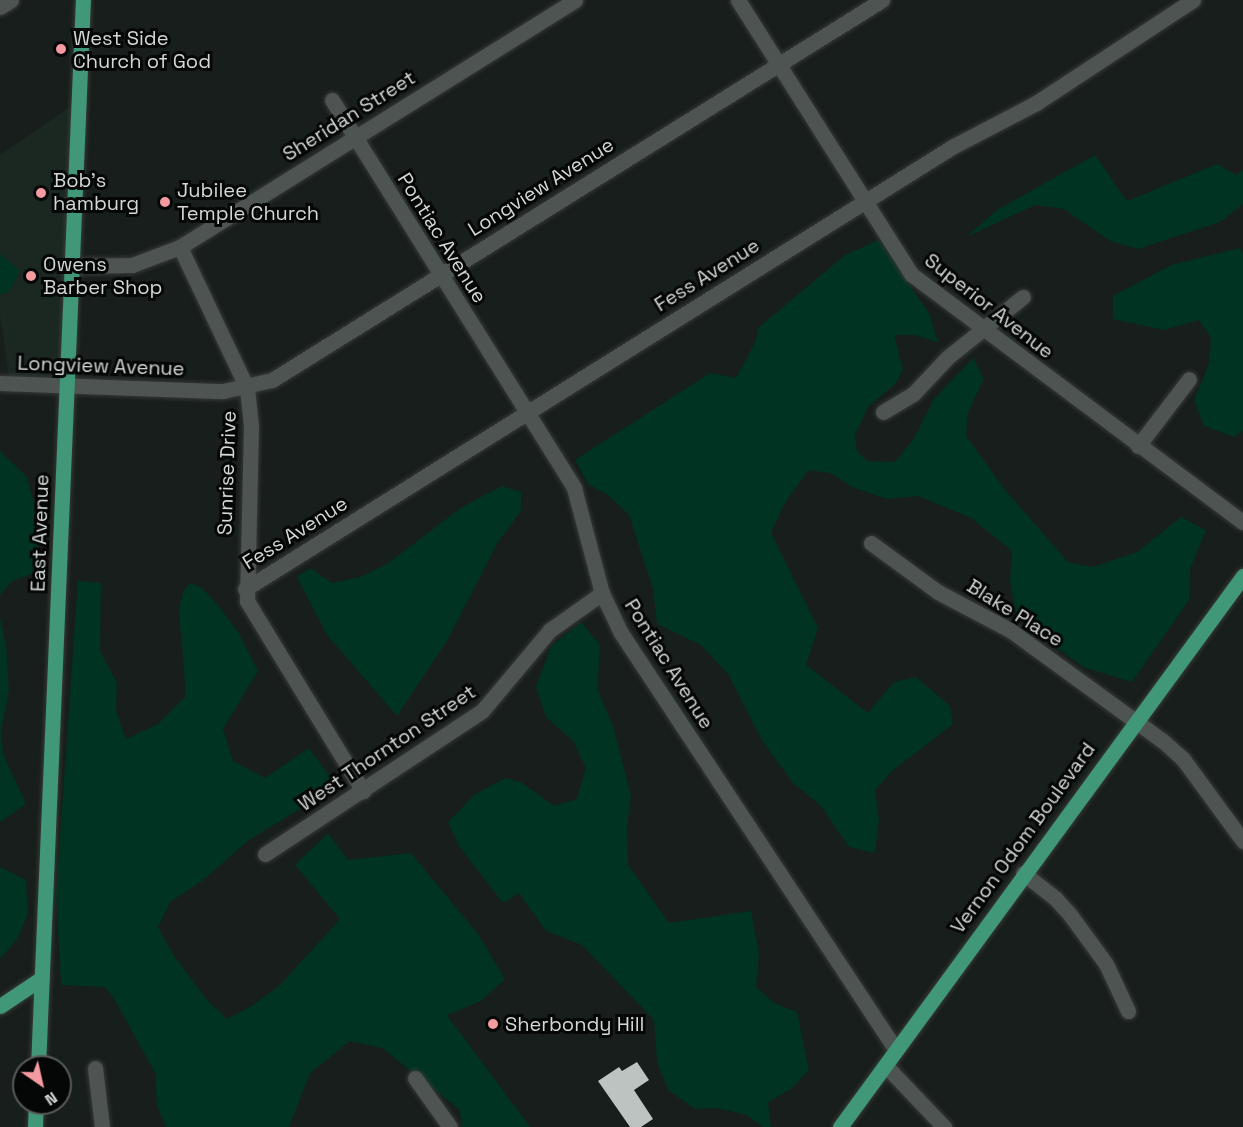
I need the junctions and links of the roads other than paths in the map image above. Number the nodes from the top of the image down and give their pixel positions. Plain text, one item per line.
1 (11, 0) edge
2 (83, 0) edge
3 (575, 0) edge
4 (738, 0) edge
5 (882, 0) edge
6 (1193, 0) edge
7 (1172, 6) edge
8 (0, 8) edge
9 (779, 64) junction
10 (332, 100) dead end
11 (355, 138) junction
12 (865, 201) junction
13 (180, 247) junction
14 (72, 266) junction
15 (440, 275) junction
16 (1023, 297) dead end
17 (983, 331) junction
18 (1189, 379) dead end
19 (0, 383) edge
20 (67, 387) junction
21 (247, 388) junction
22 (526, 412) junction
23 (883, 412) dead end
24 (1138, 446) junction
25 (1243, 522) edge
26 (871, 543) dead end
27 (1243, 576) edge
28 (245, 589) junction
29 (602, 593) junction
30 (1135, 722) junction
31 (363, 791) junction
32 (1243, 841) edge
33 (265, 854) dead end
34 (1023, 873) junction
35 (42, 978) junction
36 (0, 1006) edge
37 (1128, 1011) dead end
38 (895, 1048) junction
39 (39, 1055) edge
40 (885, 1065) junction
41 (95, 1068) dead end
42 (415, 1078) dead end
43 (102, 1127) edge
44 (450, 1127) edge
45 (840, 1127) edge
46 (944, 1127) edge

1 - 8 street
2 - 14 main road, East Avenue
3 - 11 street, Sheridan Street
4 - 9 street, Superior Avenue
5 - 9 street, Longview Avenue
6 - 7 street, Fess Avenue
7 - 12 street, Fess Avenue
9 - 12 street, Superior Avenue
9 - 15 street, Longview Avenue
10 - 11 street, Pontiac Avenue
11 - 13 street, Sheridan Street
11 - 15 street, Pontiac Avenue
12 - 17 street, Superior Avenue
12 - 22 street, Fess Avenue
13 - 14 street, Sheridan Street
13 - 21 street, Sunrise Drive
14 - 20 main road, East Avenue
15 - 21 street, Longview Avenue
15 - 22 street, Pontiac Avenue
16 - 17 street
17 - 23 street
17 - 24 street, Superior Avenue
18 - 24 street
19 - 20 street, Longview Avenue
20 - 21 street, Longview Avenue
20 - 35 main road, East Avenue
21 - 28 street, Sunrise Drive
22 - 28 street, Fess Avenue
22 - 29 street, Pontiac Avenue
24 - 25 street, Superior Avenue
26 - 30 street, Blake Place
27 - 30 main road, Vernon Odom Boulevard
28 - 31 street, Sunrise Drive
29 - 31 street, West Thornton Street
29 - 38 street, Pontiac Avenue
30 - 32 street, Blake Place
30 - 34 main road, Vernon Odom Boulevard
31 - 33 street, West Thornton Street
34 - 37 street
34 - 38 main road, Vernon Odom Boulevard
35 - 36 main road
35 - 39 main road, East Avenue
38 - 40 main road, Vernon Odom Boulevard
40 - 45 main road, Vernon Odom Boulevard
40 - 46 street
41 - 43 street
42 - 44 street

